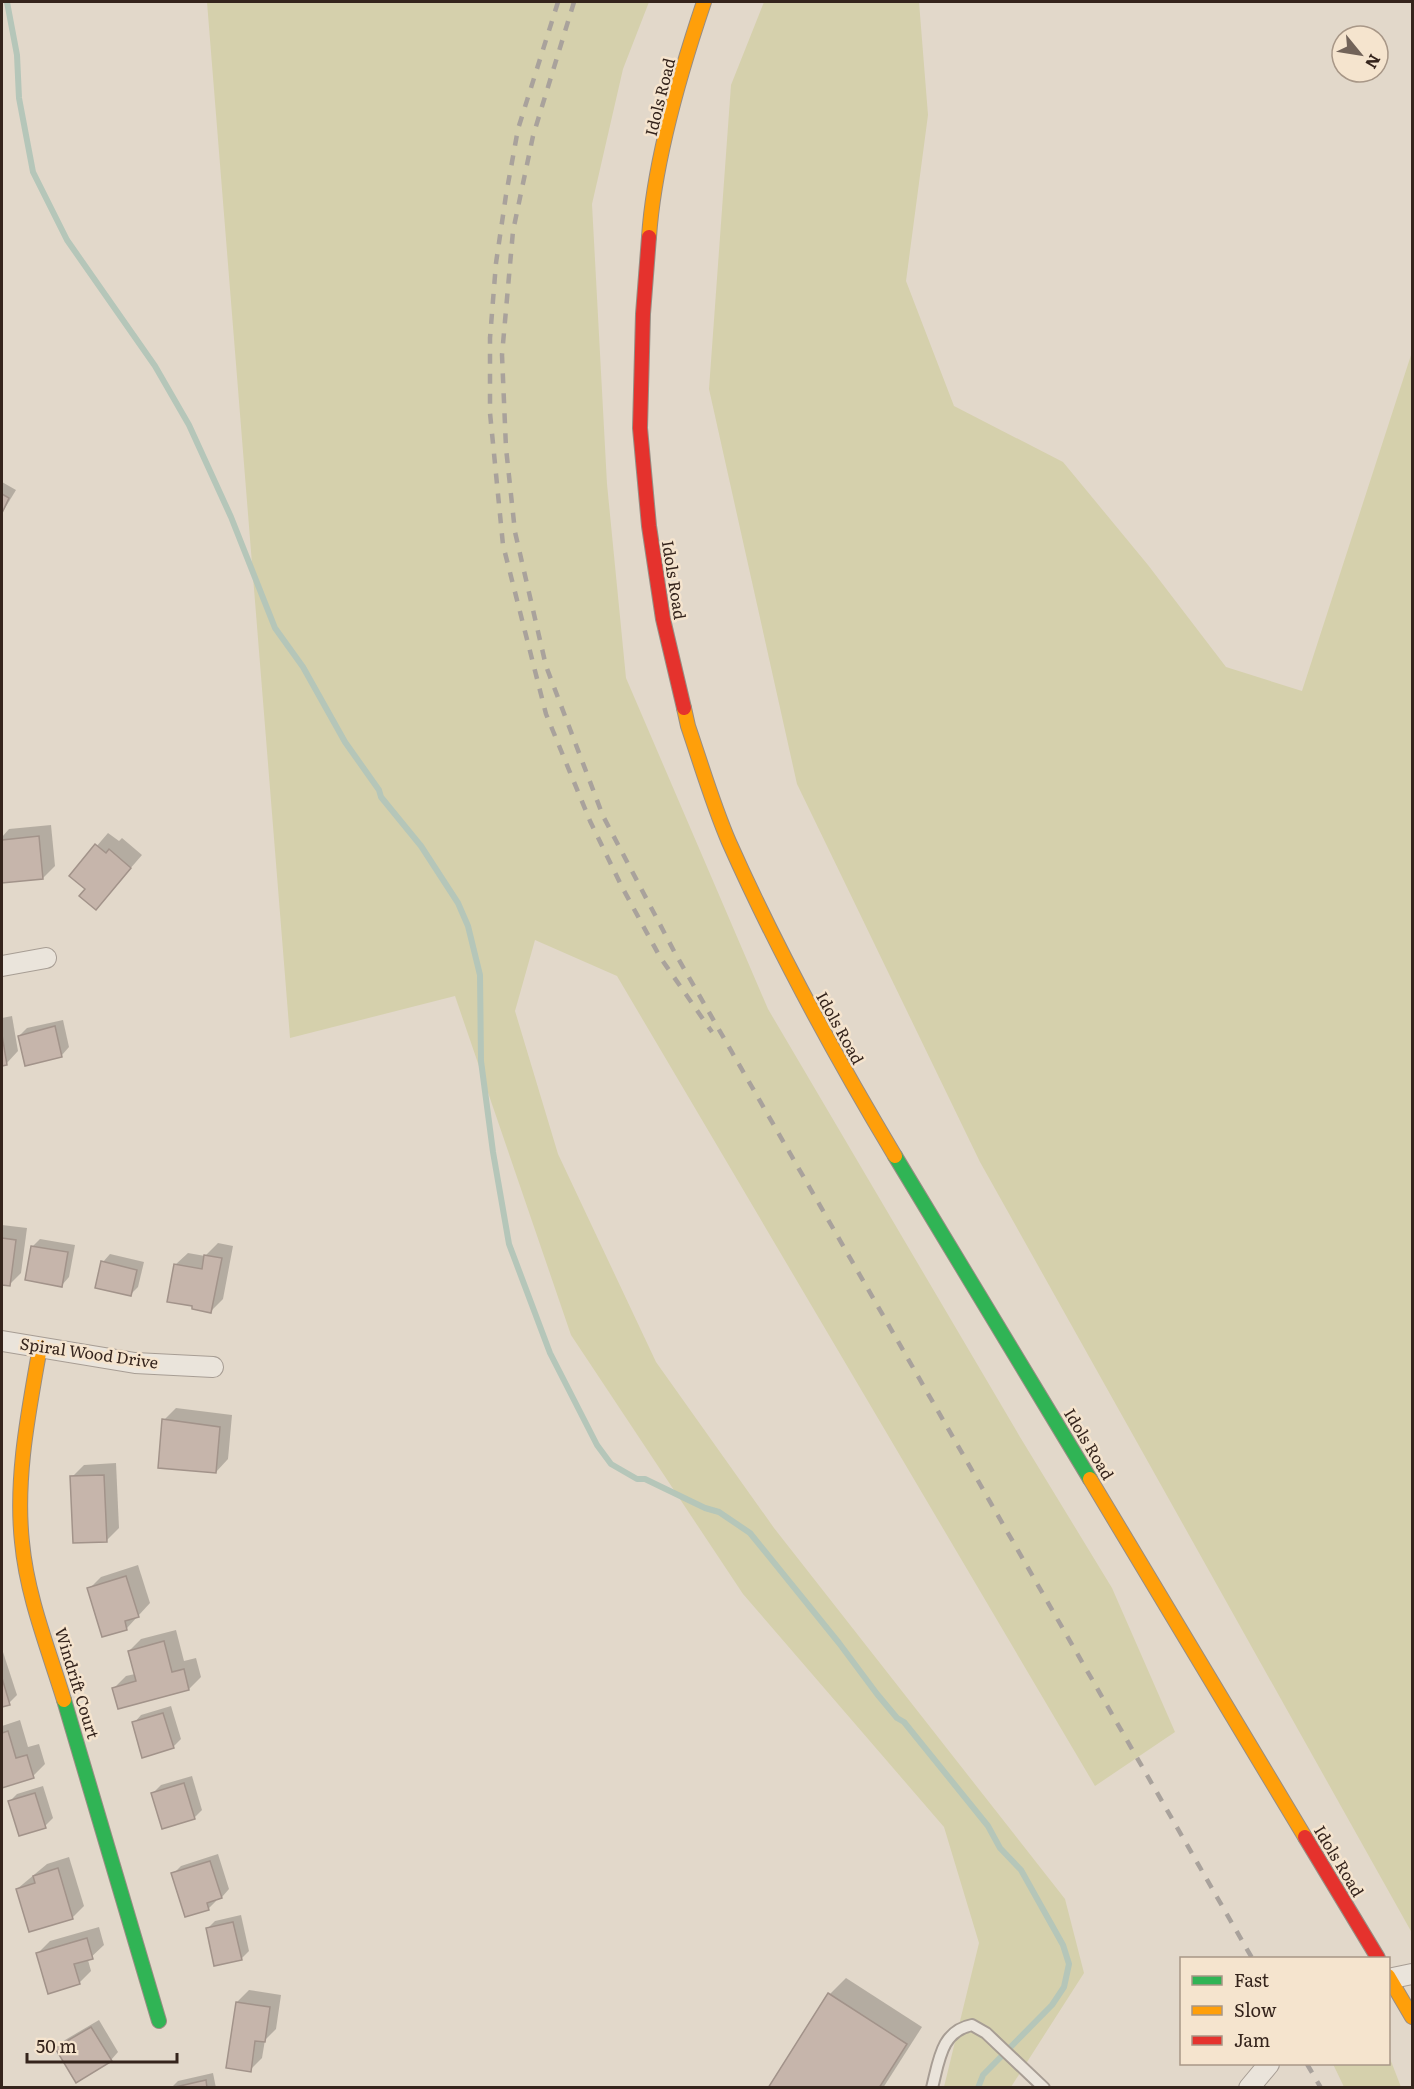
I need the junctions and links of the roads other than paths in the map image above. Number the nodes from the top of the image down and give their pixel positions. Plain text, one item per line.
1 (704, 2) edge
2 (46, 958) dead end
3 (2, 966) edge
4 (2, 1341) edge
5 (40, 1347) junction
6 (213, 1367) dead end
7 (1377, 1957) edge
8 (1413, 1974) edge
9 (1390, 1978) edge
10 (1390, 1980) edge
11 (1413, 2017) edge
12 (159, 2021) dead end
13 (1268, 2065) edge
14 (932, 2088) edge
15 (1044, 2088) edge
16 (1249, 2088) edge

1 - 7 main road, Idols Road
2 - 3 street
4 - 5 street, Spiral Wood Drive
5 - 6 street, Spiral Wood Drive
5 - 12 main road, Windrift Court
8 - 9 street
10 - 11 main road
13 - 16 street
14 - 15 lane

